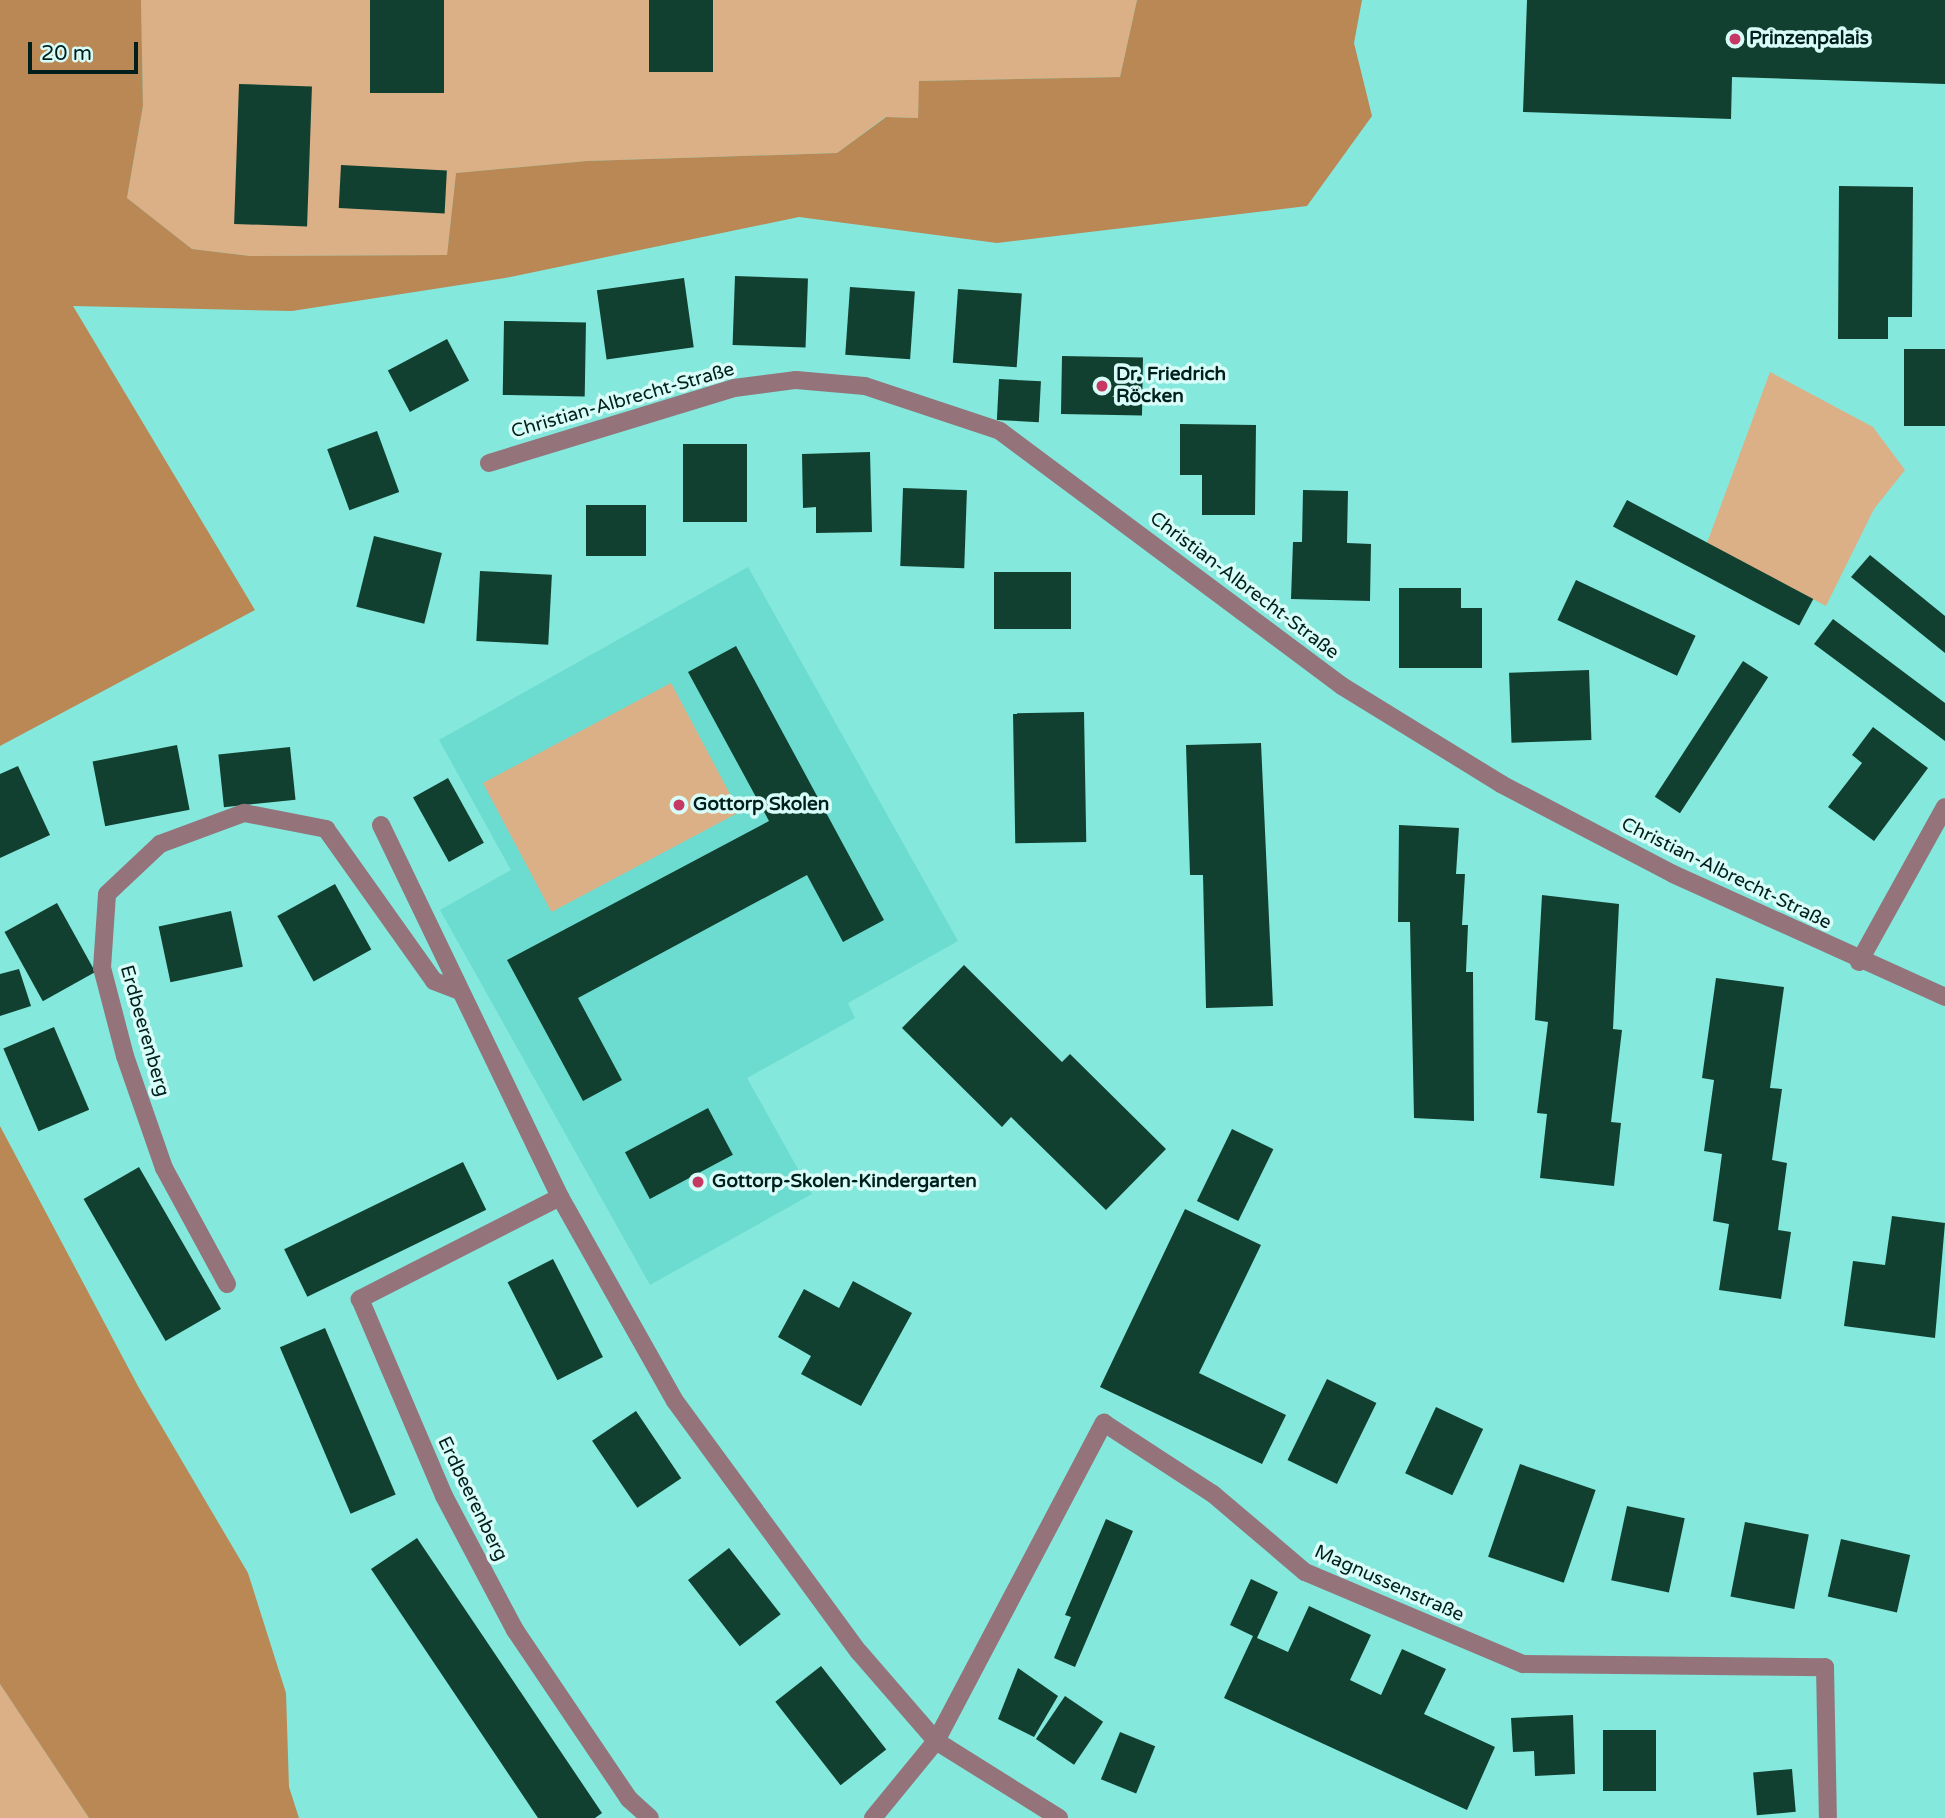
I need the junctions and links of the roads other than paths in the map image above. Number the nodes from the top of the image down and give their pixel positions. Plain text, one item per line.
1 (489, 463) dead end
2 (1945, 807) edge
3 (381, 825) dead end
4 (1859, 962) junction
5 (460, 990) junction
6 (1945, 997) edge
7 (560, 1198) junction
8 (227, 1284) dead end
9 (936, 1741) junction
10 (650, 1818) edge
11 (873, 1818) edge
12 (1059, 1818) edge
13 (1828, 1818) edge

1 - 4 street, Christian-Albrecht-Straße
2 - 4 street
3 - 5 street
4 - 6 street, Christian-Albrecht-Straße
5 - 7 street
5 - 8 street, Erdbeerenberg
7 - 9 street
7 - 10 street, Erdbeerenberg
9 - 11 street
9 - 12 street
9 - 13 street, Magnussenstraße

